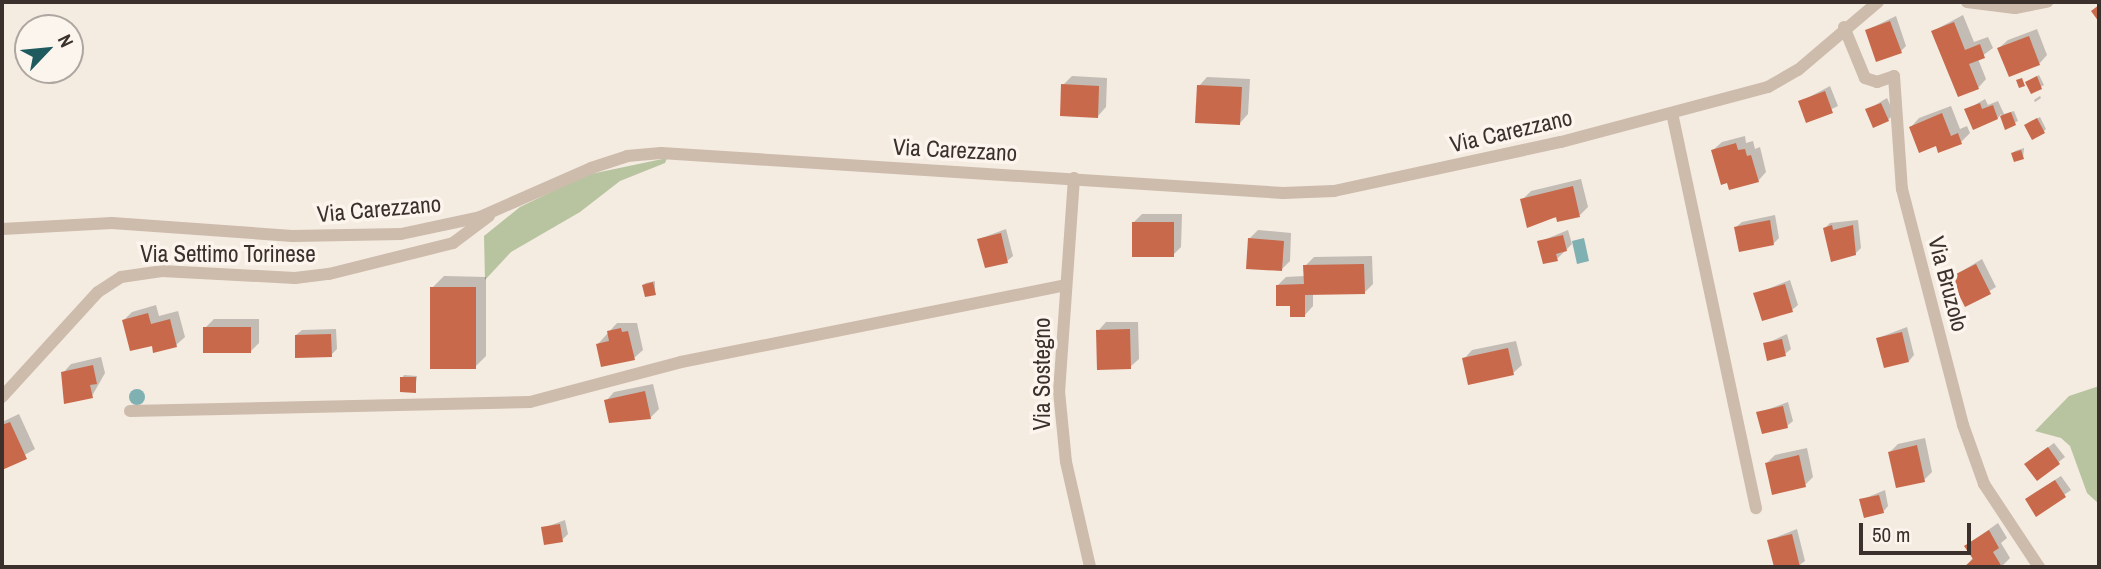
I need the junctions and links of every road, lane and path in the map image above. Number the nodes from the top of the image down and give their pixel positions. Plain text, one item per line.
1 (1878, 2) edge
2 (1967, 2) edge
3 (2047, 2) edge
4 (1844, 27) junction
5 (1672, 113) junction
6 (1074, 178) junction
7 (491, 213) junction
8 (2, 229) edge
9 (1065, 285) junction
10 (2, 397) edge
11 (130, 411) dead end
12 (1756, 508) dead end
13 (1090, 567) edge
14 (2039, 567) edge

1 - 4 street, Via Carezzano
2 - 3 street
4 - 5 street, Via Carezzano
4 - 14 street, Via Bruzolo
5 - 6 street, Via Carezzano
5 - 12 street
6 - 7 street, Via Carezzano
6 - 9 street, Via Sostegno
7 - 8 street, Via Carezzano
7 - 10 street, Via Settimo Torinese
9 - 11 street
9 - 13 street, Via Sostegno

